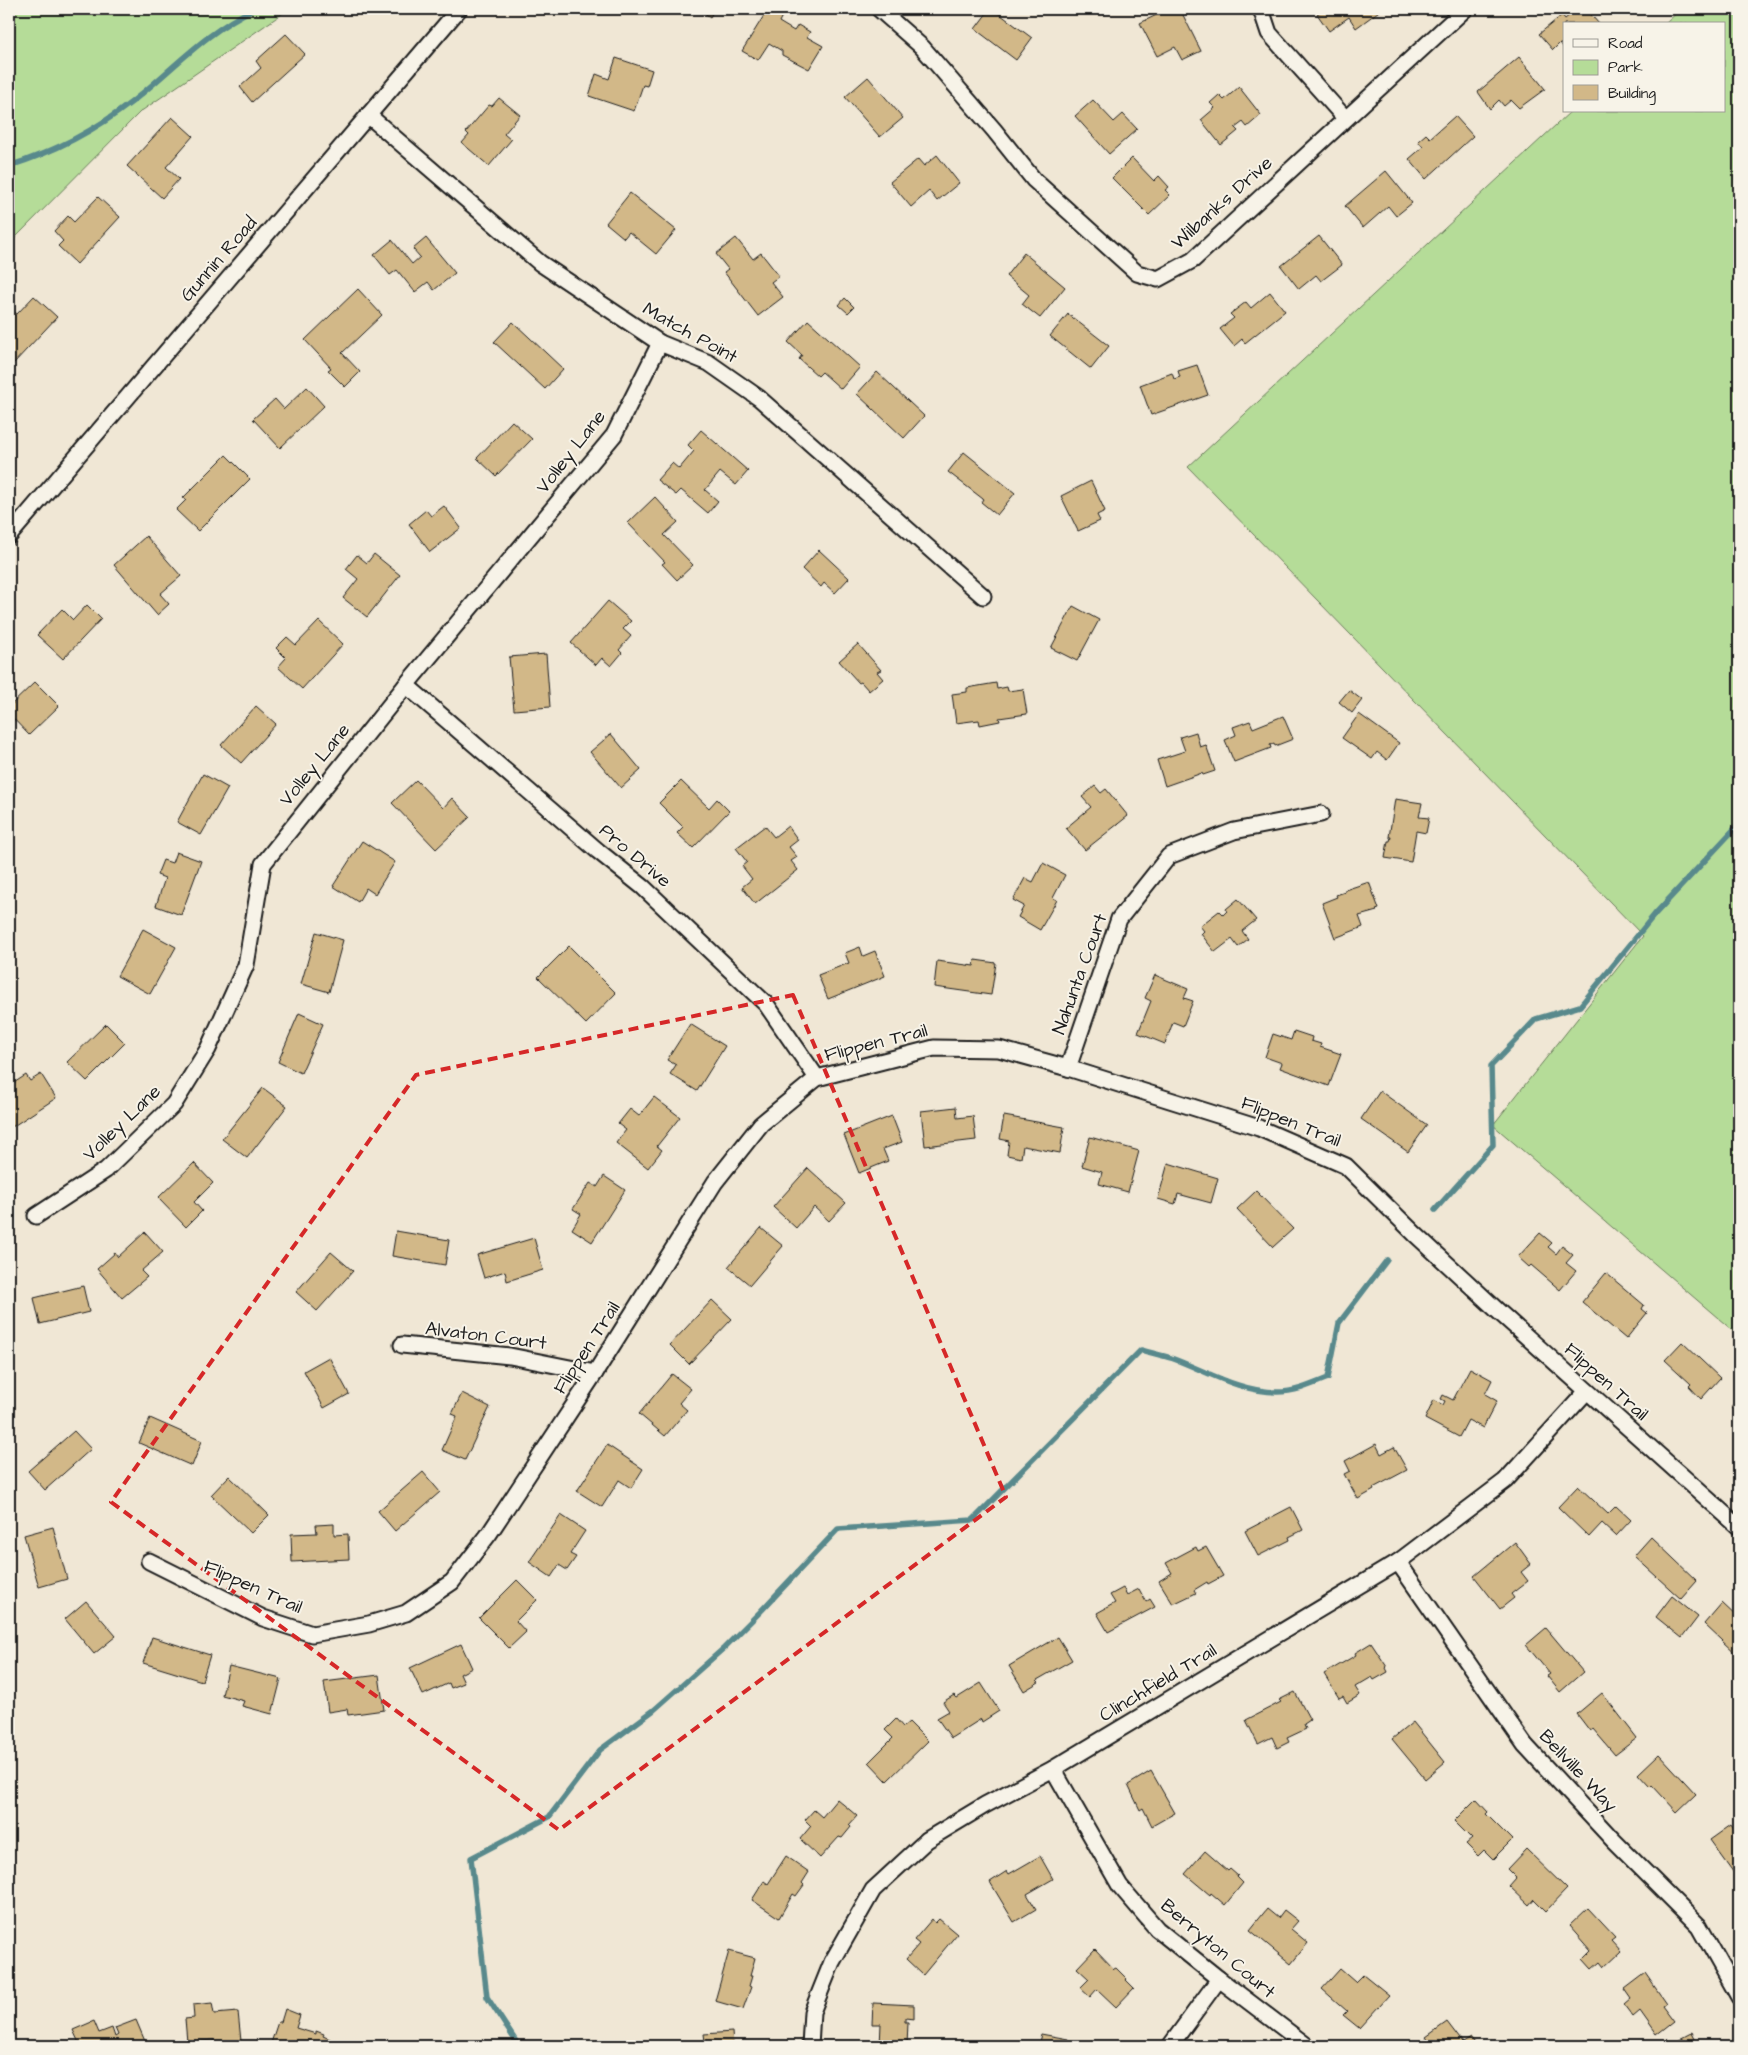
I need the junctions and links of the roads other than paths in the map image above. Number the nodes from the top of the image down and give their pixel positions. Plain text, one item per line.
1 (459, 9) edge
2 (879, 9) edge
3 (1261, 9) edge
4 (1465, 9) edge
5 (368, 115) junction
6 (1345, 118) junction
7 (660, 343) junction
8 (9, 536) edge
9 (983, 596) dead end
10 (406, 685) junction
11 (1321, 814) dead end
12 (1068, 1068) junction
13 (817, 1078) junction
14 (36, 1216) dead end
15 (402, 1345) dead end
16 (595, 1373) junction
17 (1587, 1391) junction
18 (1739, 1527) edge
19 (149, 1561) dead end
20 (1398, 1562) junction
21 (1053, 1769) junction
22 (1219, 1979) junction
23 (1739, 1997) edge
24 (810, 2046) edge
25 (1170, 2046) edge
26 (1307, 2046) edge

1 - 5 street, Gunnin Road
2 - 6 street, Wilbanks Drive
3 - 6 street
4 - 6 street, Wilbanks Drive
5 - 7 street, Match Point
5 - 8 street, Gunnin Road
7 - 9 street, Match Point
7 - 10 street, Volley Lane
10 - 13 street, Pro Drive
10 - 14 street, Volley Lane
11 - 12 street, Nahunta Court
12 - 13 street, Flippen Trail
12 - 17 street, Flippen Trail
13 - 16 street, Flippen Trail
15 - 16 street, Alvaton Court
16 - 19 street, Flippen Trail
17 - 18 street, Flippen Trail
17 - 20 street, Clinchfield Trail
20 - 21 street, Clinchfield Trail
20 - 23 street, Bellville Way
21 - 22 street, Berryton Court
21 - 24 street, Clinchfield Trail
22 - 25 street
22 - 26 street, Berryton Court

